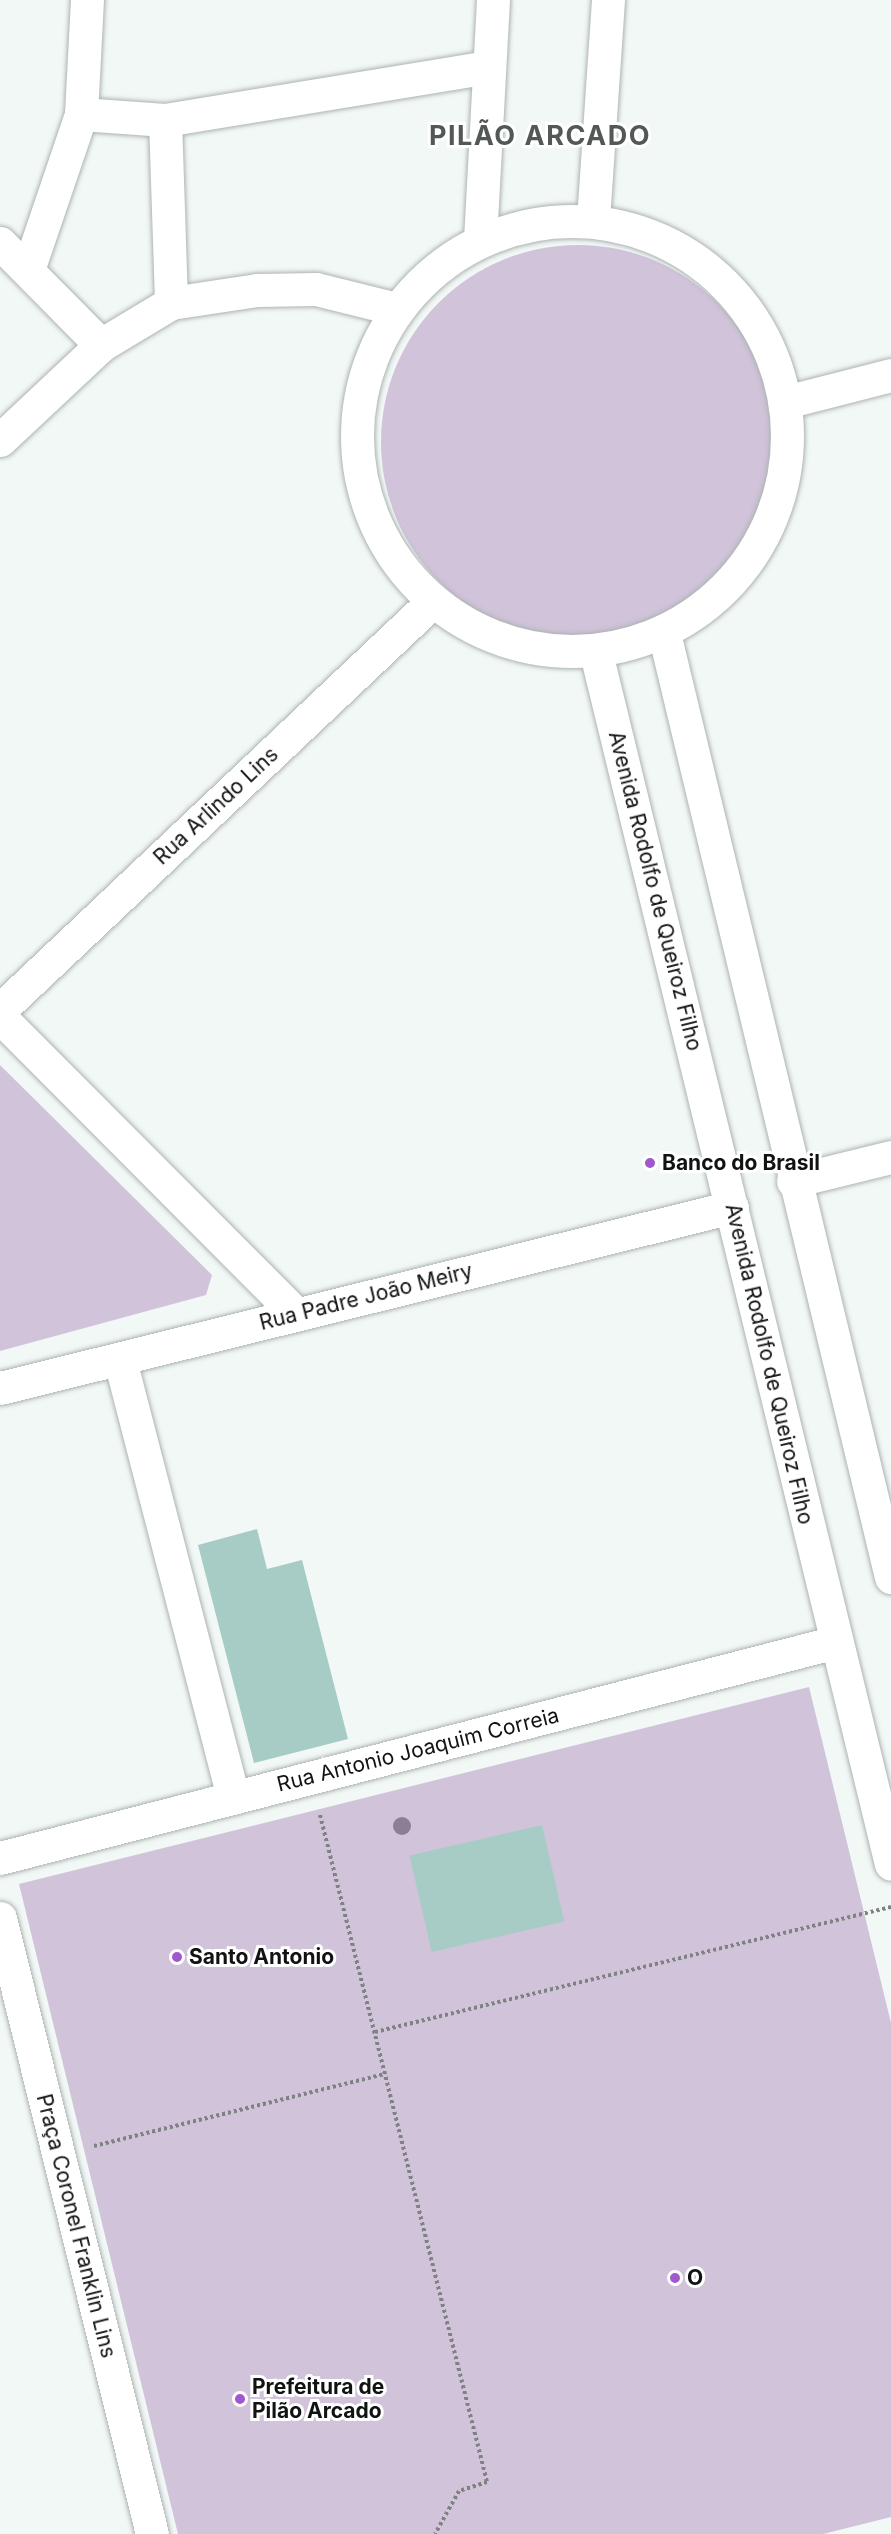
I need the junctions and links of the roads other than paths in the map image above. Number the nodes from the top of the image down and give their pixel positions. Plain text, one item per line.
1 (87, 0) edge
2 (493, 0) edge
3 (608, 0) edge
4 (488, 67) junction
5 (81, 114) junction
6 (165, 120) junction
7 (593, 220) junction
8 (480, 240) junction
9 (0, 243) edge
10 (27, 270) junction
11 (171, 303) junction
12 (397, 309) junction
13 (101, 345) junction
14 (891, 375) edge
15 (786, 402) junction
16 (0, 440) edge
17 (432, 602) junction
18 (663, 633) junction
19 (596, 653) junction
20 (0, 1010) edge
21 (0, 1017) edge
22 (891, 1156) edge
23 (793, 1181) junction
24 (732, 1207) junction
25 (296, 1314) junction
26 (120, 1360) junction
27 (0, 1388) edge
28 (891, 1577) edge
29 (836, 1642) junction
30 (232, 1798) junction
31 (0, 1858) edge
32 (891, 1864) edge
33 (0, 1918) edge
34 (152, 2534) edge

1 - 5 street
2 - 4 street
3 - 7 street
4 - 6 street
4 - 8 street
5 - 6 street
5 - 10 street
6 - 11 street
7 - 8 street
7 - 15 street
8 - 12 street
9 - 10 street
10 - 13 street
11 - 12 street
11 - 13 street
12 - 17 street
13 - 16 street
14 - 15 street
15 - 18 street
17 - 19 street
17 - 20 street, Rua Arlindo Lins
18 - 19 street
18 - 23 street
19 - 24 street, Avenida Rodolfo de Queiroz Filho
21 - 25 street
22 - 23 street
23 - 28 street
24 - 25 street, Rua Padre João Meiry
24 - 29 street, Avenida Rodolfo de Queiroz Filho
25 - 26 street, Rua Padre João Meiry
26 - 27 street, Rua Padre João Meiry
26 - 30 street
29 - 30 street, Rua Antonio Joaquim Correia
29 - 32 street, Avenida Rodolfo de Queiroz Filho
30 - 31 street, Rua Antonio Joaquim Correia
33 - 34 street, Praça Coronel Franklin Lins

